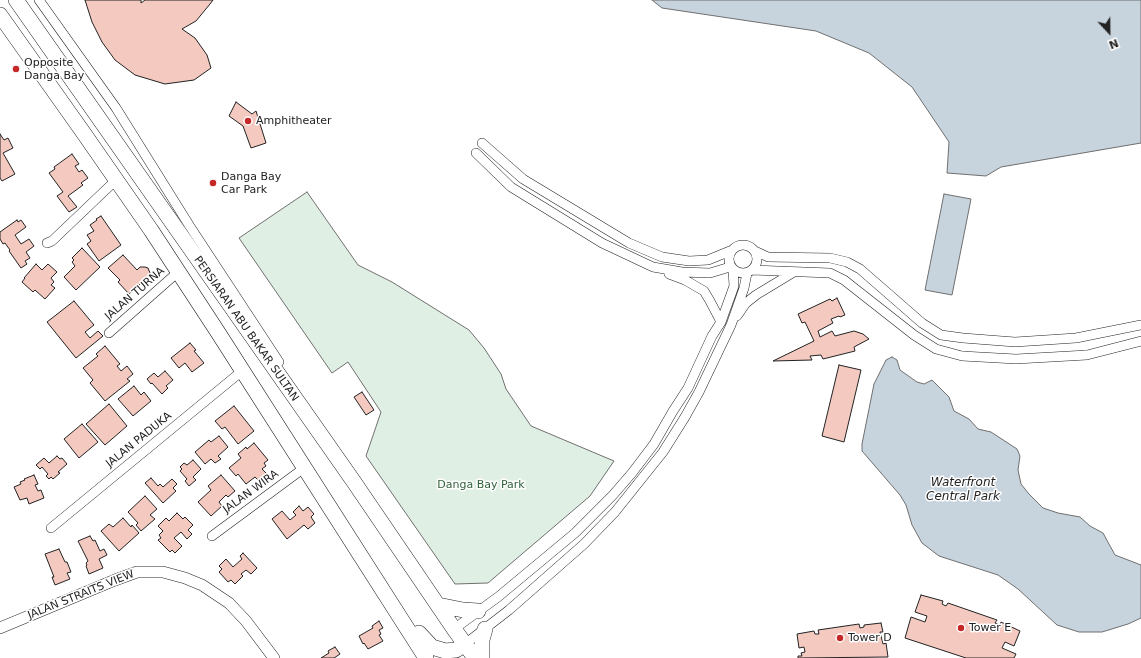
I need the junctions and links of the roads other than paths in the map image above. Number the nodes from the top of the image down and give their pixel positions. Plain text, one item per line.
1 (16, 0) edge
2 (39, 0) edge
3 (0, 15) edge
4 (482, 143) dead end
5 (476, 153) dead end
6 (116, 180) junction
7 (47, 243) dead end
8 (755, 251) junction
9 (730, 252) junction
10 (653, 267) junction
11 (732, 268) junction
12 (750, 271) junction
13 (178, 272) junction
14 (794, 272) junction
15 (721, 322) junction
16 (731, 325) junction
17 (1141, 325) edge
18 (109, 333) dead end
19 (1141, 341) edge
20 (242, 371) junction
21 (301, 406) junction
22 (304, 468) junction
23 (50, 528) dead end
24 (212, 536) dead end
25 (360, 556) junction
26 (438, 605) junction
27 (478, 611) junction
28 (0, 628) edge
29 (454, 628) junction
30 (485, 629) junction
31 (465, 644) junction
32 (446, 655) edge
33 (274, 658) edge
34 (426, 658) edge
35 (475, 658) edge
36 (482, 658) edge

1 - 21 highway, PERSIARAN ABU BAKAR SULTAN
2 - 21 street
3 - 6 highway
4 - 9 street
5 - 10 street
6 - 7 street
6 - 13 highway
8 - 9 street
8 - 12 street
8 - 17 street
9 - 11 street
10 - 11 street
10 - 15 street
11 - 12 street
11 - 15 street
12 - 14 street
12 - 16 street
13 - 18 street, JALAN TURNA
13 - 20 highway
14 - 16 street
14 - 19 street
15 - 27 street
16 - 30 street
20 - 22 highway
20 - 23 street, JALAN PADUKA
21 - 26 highway, PERSIARAN ABU BAKAR SULTAN
22 - 24 street, JALAN WIRA
22 - 25 highway
25 - 32 highway
25 - 34 highway
26 - 27 highway
26 - 29 highway, PERSIARAN ABU BAKAR SULTAN
27 - 29 street
28 - 33 street, JALAN STRAITS VIEW
29 - 31 highway, PERSIARAN ABU BAKAR SULTAN
29 - 32 highway
30 - 31 street
30 - 36 highway
31 - 32 highway
31 - 35 highway, PERSIARAN ABU BAKAR SULTAN

